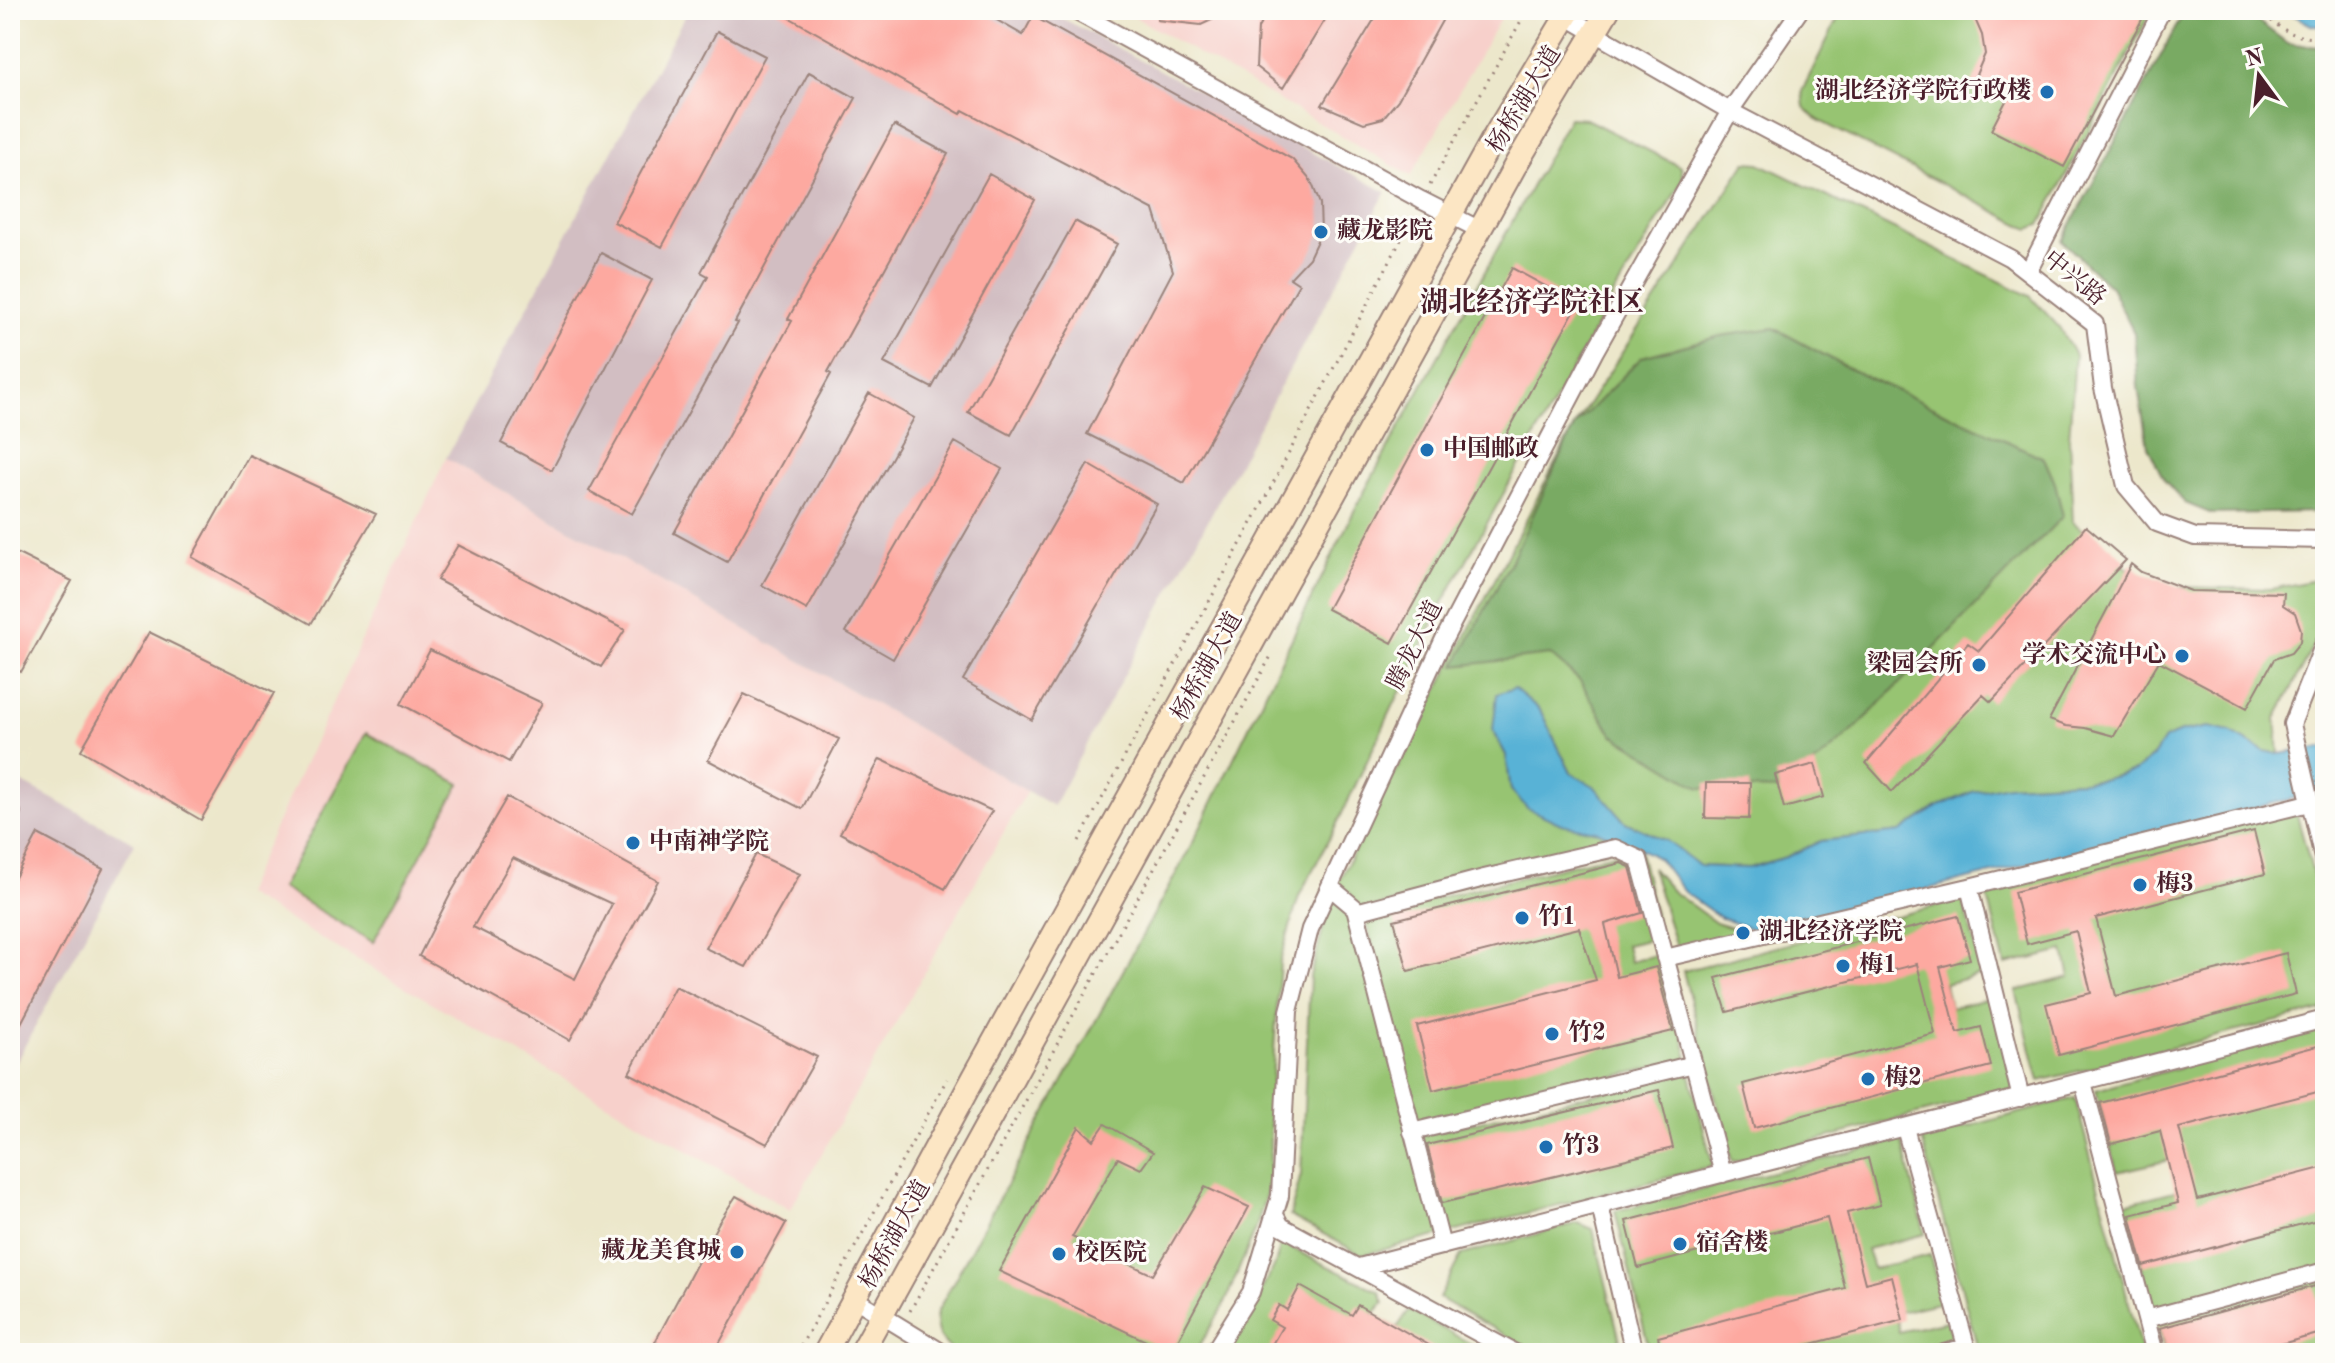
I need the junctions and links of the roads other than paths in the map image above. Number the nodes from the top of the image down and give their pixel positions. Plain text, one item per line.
1 (1073, 10) edge
2 (1608, 10) edge
3 (1800, 10) edge
4 (2162, 10) edge
5 (1569, 13) edge
6 (1596, 33) junction
7 (1730, 111) junction
8 (1451, 215) junction
9 (1480, 230) junction
10 (2028, 272) junction
11 (2325, 540) edge
12 (2325, 641) edge
13 (2308, 800) junction
14 (2325, 867) edge
15 (1330, 887) junction
16 (1969, 887) junction
17 (1356, 912) junction
18 (1665, 958) junction
19 (2325, 1019) edge
20 (1694, 1064) junction
21 (2083, 1082) junction
22 (2021, 1098) junction
23 (1905, 1128) junction
24 (1412, 1132) junction
25 (1723, 1174) junction
26 (1600, 1206) junction
27 (1275, 1215) junction
28 (1442, 1246) junction
29 (1359, 1267) junction
30 (2325, 1271) edge
31 (855, 1299) junction
32 (881, 1316) junction
33 (2146, 1319) junction
34 (1967, 1350) edge
35 (825, 1353) edge
36 (861, 1353) edge
37 (943, 1353) edge
38 (1213, 1353) edge
39 (1515, 1353) edge
40 (1634, 1353) edge
41 (1944, 1353) edge
42 (2155, 1353) edge

1 - 8 street
2 - 6 main road, 杨桥湖大道
3 - 7 street, 腾龙大道
4 - 10 street
5 - 6 street, 中兴路
5 - 8 main road, 杨桥湖大道
6 - 7 street, 中兴路
6 - 9 main road, 杨桥湖大道
7 - 10 street, 中兴路
7 - 15 street, 腾龙大道
8 - 9 street
8 - 31 main road, 杨桥湖大道
9 - 32 main road, 杨桥湖大道
10 - 11 street, 中兴路
12 - 13 street
13 - 14 street
13 - 16 street
15 - 17 street
15 - 27 street, 腾龙大道
16 - 18 street
16 - 22 street
17 - 18 street
17 - 24 street
18 - 20 street
19 - 21 street
20 - 24 street
20 - 25 street
21 - 22 street
21 - 33 street
22 - 23 street
23 - 25 street
23 - 34 street
24 - 28 street
25 - 26 street
26 - 28 street
26 - 40 street
27 - 29 street
27 - 38 street, 腾龙大道
28 - 29 street
29 - 39 street
30 - 33 street
31 - 32 street
31 - 35 main road, 杨桥湖大道
32 - 36 main road, 杨桥湖大道
32 - 37 street
33 - 42 street
34 - 41 street

